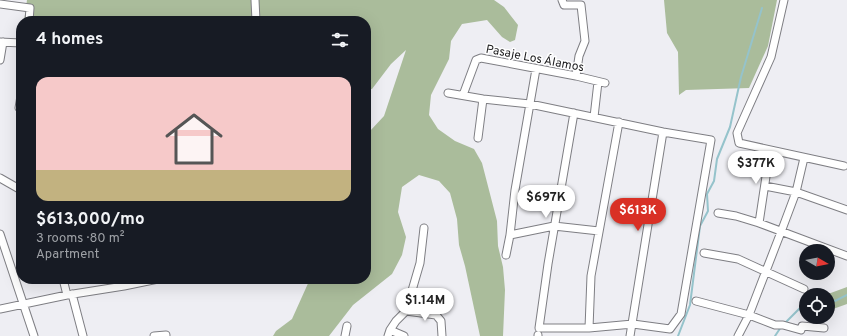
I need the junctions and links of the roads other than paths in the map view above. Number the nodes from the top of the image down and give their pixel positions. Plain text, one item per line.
1 (255, 0) edge
2 (562, 0) edge
3 (784, 0) edge
4 (0, 4) edge
5 (30, 16) edge
6 (256, 16) edge
7 (1, 42) edge
8 (16, 44) edge
9 (0, 60) edge
10 (536, 69) junction
11 (576, 76) junction
12 (448, 93) dead end
13 (463, 96) junction
14 (483, 99) junction
15 (530, 104) junction
16 (574, 113) junction
17 (594, 117) junction
18 (619, 122) junction
19 (663, 132) junction
20 (478, 138) dead end
21 (770, 150) junction
22 (804, 158) junction
23 (844, 166) dead end
24 (0, 178) edge
25 (765, 186) junction
26 (16, 187) edge
27 (796, 192) junction
28 (847, 210) edge
29 (718, 213) dead end
30 (760, 223) junction
31 (554, 226) junction
32 (424, 228) dead end
33 (599, 231) junction
34 (781, 232) junction
35 (0, 234) edge
36 (510, 235) junction
37 (704, 253) dead end
38 (506, 254) dead end
39 (847, 256) edge
40 (766, 272) junction
41 (16, 283) edge
42 (16, 284) edge
43 (65, 284) edge
44 (134, 284) edge
45 (802, 288) edge
46 (70, 294) junction
47 (696, 301) dead end
48 (23, 304) junction
49 (0, 309) edge
50 (406, 311) junction
51 (749, 315) junction
52 (633, 324) junction
53 (347, 326) dead end
54 (589, 328) junction
55 (824, 328) dead end
56 (389, 333) edge
57 (801, 333) edge
58 (166, 335) dead end
59 (34, 336) edge
60 (84, 336) edge
61 (154, 336) edge
62 (345, 336) edge
63 (404, 336) edge
64 (442, 336) edge
65 (630, 336) edge
66 (738, 336) edge

1 - 6 street
2 - 11 street
3 - 21 street
4 - 5 street
7 - 8 street
7 - 9 street
10 - 11 street, Pasaje Los Álamos
10 - 13 street, Pasaje Los Álamos
10 - 15 street
11 - 17 street, Pasaje Los Álamos
12 - 13 street
13 - 14 street
14 - 15 street
14 - 20 street
15 - 16 street
15 - 36 street
16 - 17 street
16 - 31 street
17 - 18 street
18 - 19 street
18 - 33 street
19 - 52 street
19 - 52 street
21 - 22 street
21 - 25 street
22 - 23 street
22 - 27 street
24 - 26 street
25 - 27 street
25 - 30 street
27 - 28 street
27 - 34 street
29 - 30 street
30 - 34 street
31 - 33 street
31 - 36 street
31 - 54 street
32 - 50 street
33 - 54 street
34 - 39 street
34 - 40 street
35 - 41 street
36 - 38 street
37 - 40 street
40 - 45 street
40 - 51 street
42 - 48 street
43 - 46 street
44 - 46 street
46 - 48 street
46 - 60 street
47 - 51 street
48 - 49 street
48 - 59 street
50 - 56 street
50 - 64 street
51 - 57 street
51 - 66 street
52 - 54 street
52 - 65 street
53 - 62 street
55 - 57 street
56 - 63 street
58 - 61 street

